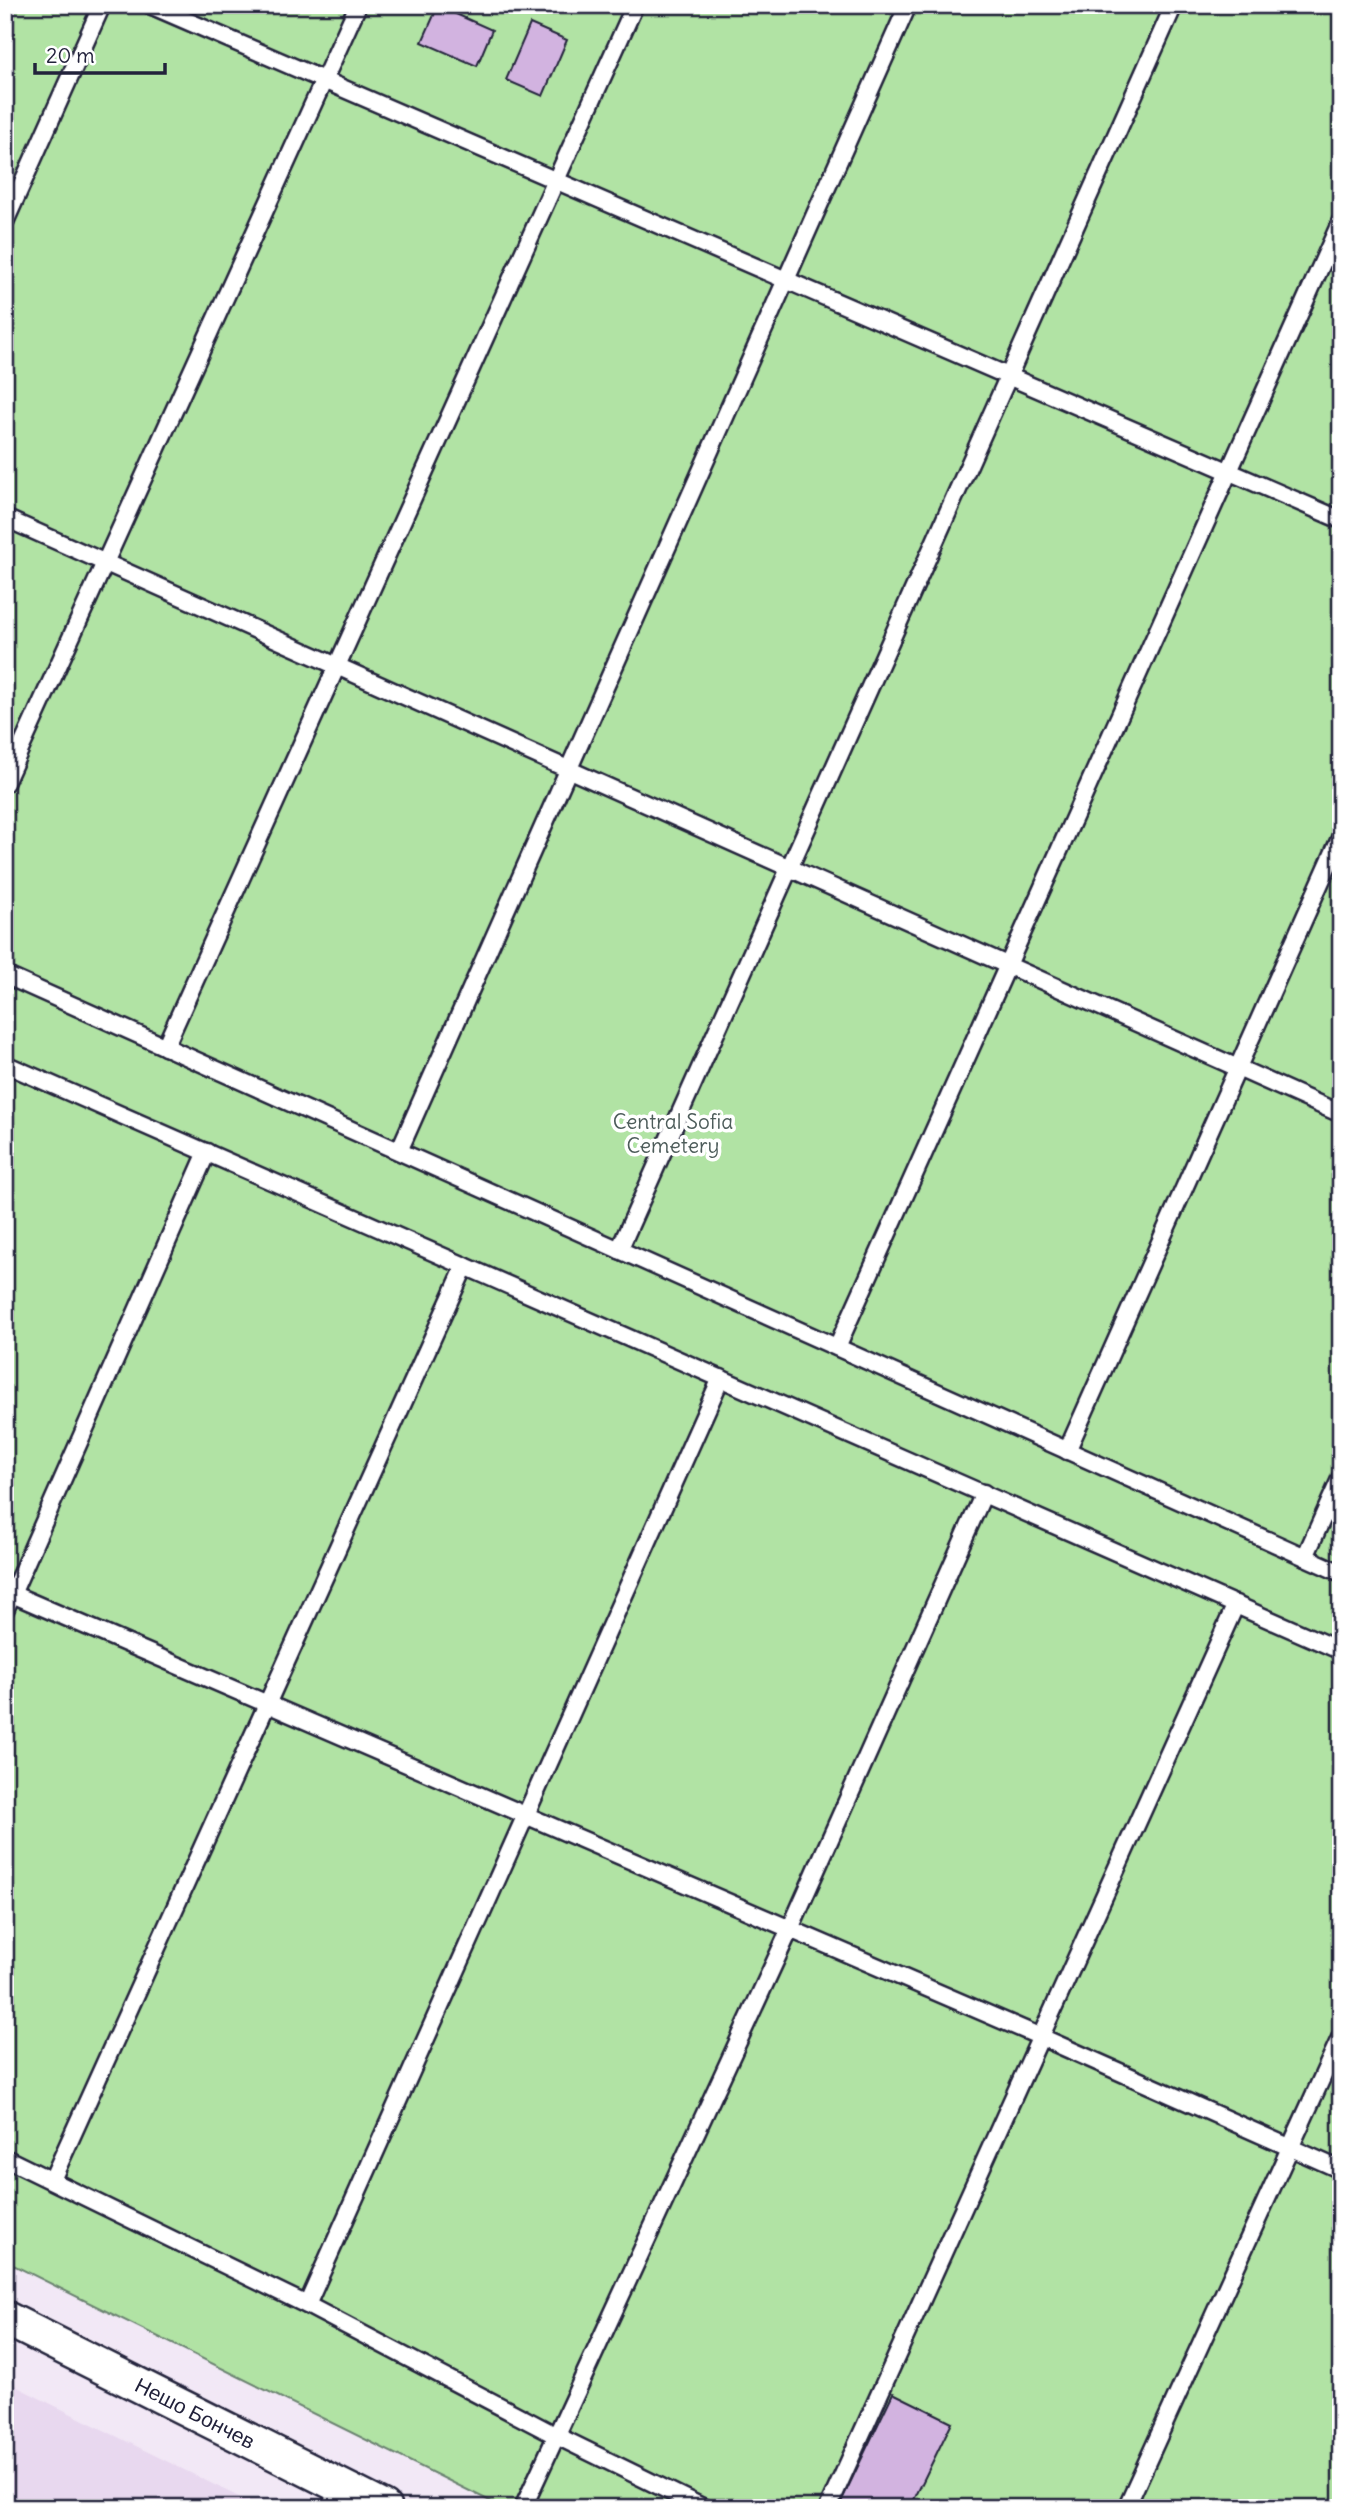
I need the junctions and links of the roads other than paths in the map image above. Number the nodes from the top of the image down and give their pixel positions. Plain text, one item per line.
1 (102, 5) edge
2 (150, 5) edge
3 (358, 5) edge
4 (635, 5) edge
5 (908, 5) edge
6 (1174, 5) edge
7 (324, 81) junction
8 (556, 181) junction
9 (1341, 221) edge
10 (5, 222) edge
11 (786, 280) junction
12 (1009, 377) junction
13 (1228, 472) junction
14 (5, 518) edge
15 (1341, 520) edge
16 (105, 562) junction
17 (337, 666) junction
18 (568, 769) junction
19 (5, 783) edge
20 (1341, 836) edge
21 (790, 868) junction
22 (1007, 966) junction
23 (5, 975) edge
24 (166, 1047) junction
25 (5, 1064) edge
26 (1237, 1068) junction
27 (1341, 1114) edge
28 (399, 1151) junction
29 (207, 1152) junction
30 (620, 1250) junction
31 (465, 1266) junction
32 (837, 1348) junction
33 (721, 1377) junction
34 (1067, 1451) junction
35 (1341, 1477) edge
36 (984, 1493) junction
37 (1305, 1557) junction
38 (1341, 1573) edge
39 (7, 1598) edge
40 (1236, 1604) junction
41 (1341, 1651) edge
42 (268, 1704) junction
43 (526, 1815) junction
44 (790, 1929) junction
45 (1341, 2036) edge
46 (1041, 2037) junction
47 (1289, 2146) junction
48 (5, 2158) edge
49 (1341, 2170) edge
50 (52, 2180) junction
51 (307, 2305) junction
52 (5, 2318) edge
53 (556, 2436) junction
54 (334, 2497) edge
55 (384, 2508) edge
56 (523, 2508) edge
57 (704, 2508) edge
58 (828, 2508) edge
59 (1126, 2508) edge

1 - 10 lane
2 - 7 lane
3 - 7 lane
4 - 8 lane
5 - 11 lane
6 - 12 lane
7 - 8 lane
7 - 16 lane
8 - 11 lane
8 - 17 lane
9 - 13 lane
11 - 12 lane
11 - 18 lane
12 - 13 lane
12 - 21 lane
13 - 15 lane
13 - 22 lane
14 - 16 lane
16 - 17 lane
16 - 19 lane
17 - 18 lane
17 - 24 lane
18 - 21 lane
18 - 28 lane
20 - 26 lane
21 - 22 lane
21 - 30 lane
22 - 26 lane
22 - 32 lane
23 - 24 lane
24 - 28 lane
25 - 29 lane
26 - 27 lane
26 - 34 lane
28 - 30 lane
29 - 31 lane
29 - 39 lane
30 - 32 lane
31 - 33 lane
31 - 42 lane
32 - 34 lane
33 - 36 lane
33 - 43 lane
34 - 37 lane
35 - 37 lane
36 - 40 lane
36 - 44 lane
37 - 38 lane
39 - 42 lane
40 - 41 lane
40 - 46 lane
42 - 43 lane
42 - 50 lane
43 - 44 lane
43 - 51 lane
44 - 46 lane
44 - 53 lane
45 - 47 lane
46 - 47 lane
46 - 58 lane
47 - 49 lane
47 - 59 lane
48 - 50 lane
50 - 51 lane
51 - 53 lane
52 - 54 street, Нешо Бончев
53 - 56 lane
53 - 57 lane
54 - 55 street, Нешо Бончев

